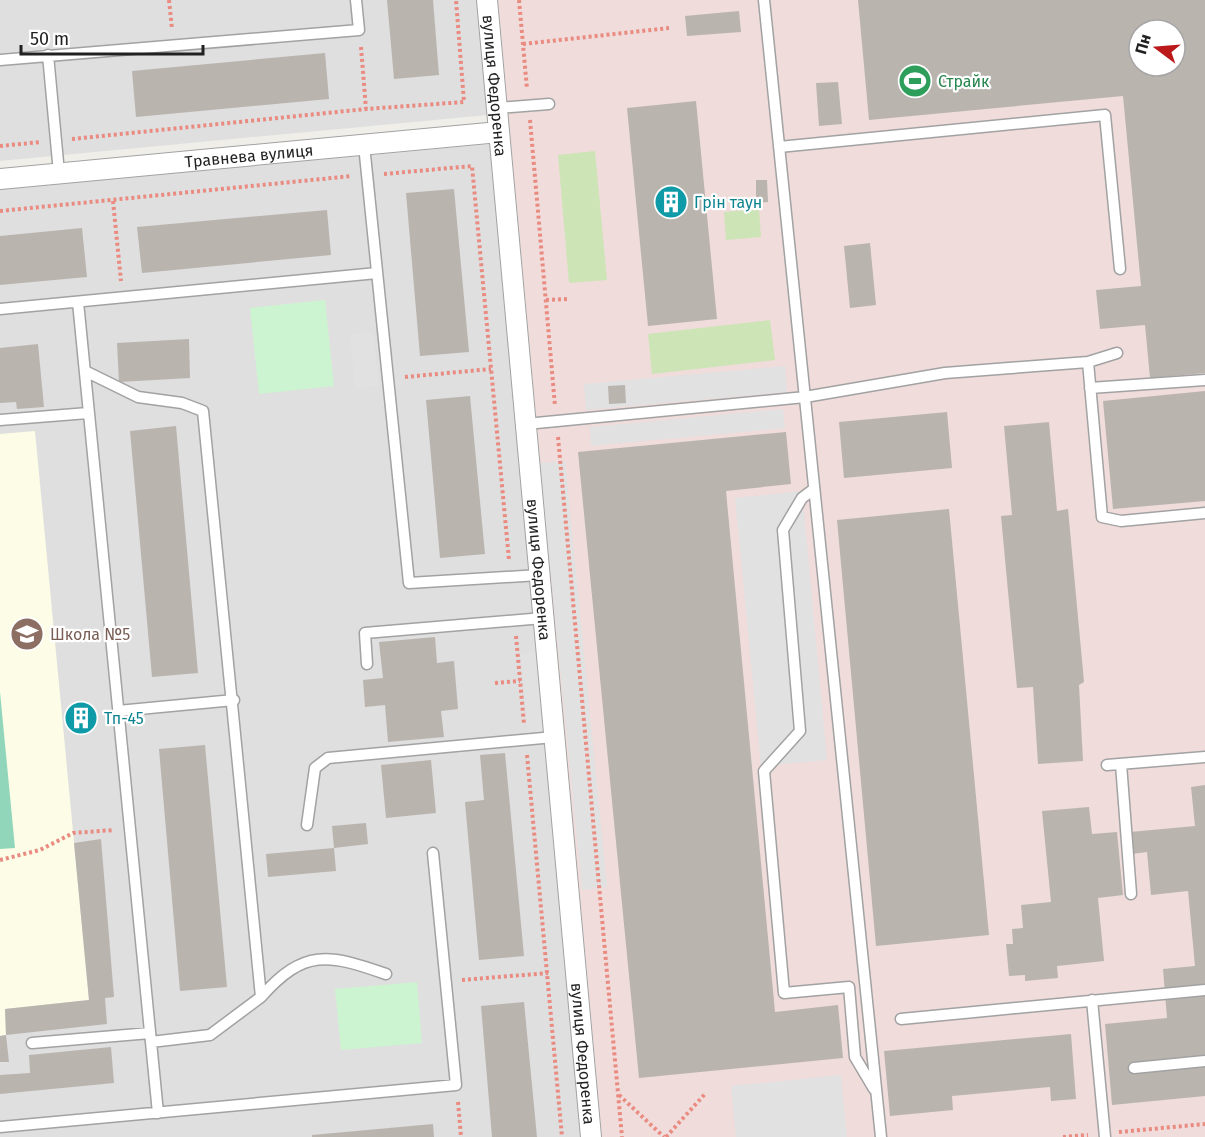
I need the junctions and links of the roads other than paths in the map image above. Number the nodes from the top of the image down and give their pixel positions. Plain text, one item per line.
1 (356, 0) edge
2 (487, 0) edge
3 (764, 0) edge
4 (48, 55) junction
5 (0, 60) edge
6 (549, 104) dead end
7 (497, 108) junction
8 (499, 132) junction
9 (364, 145) junction
10 (779, 147) junction
11 (59, 173) junction
12 (0, 179) edge
13 (1120, 269) dead end
14 (377, 273) junction
15 (78, 302) junction
16 (0, 309) edge
17 (1117, 353) dead end
18 (1088, 362) junction
19 (85, 370) junction
20 (1205, 380) edge
21 (1090, 388) junction
22 (805, 397) junction
23 (88, 413) junction
24 (0, 420) edge
25 (526, 424) junction
26 (814, 489) junction
27 (1205, 513) edge
28 (540, 574) junction
29 (543, 618) junction
30 (367, 664) dead end
31 (234, 700) junction
32 (117, 711) junction
33 (554, 737) junction
34 (1205, 757) edge
35 (1121, 764) junction
36 (1107, 765) dead end
37 (306, 825) dead end
38 (433, 853) dead end
39 (1131, 894) dead end
40 (386, 974) dead end
41 (1205, 990) edge
42 (261, 997) junction
43 (1092, 1000) junction
44 (901, 1019) dead end
45 (150, 1037) junction
46 (32, 1043) dead end
47 (1205, 1061) edge
48 (1134, 1068) dead end
49 (876, 1092) junction
50 (158, 1113) junction
51 (0, 1127) edge
52 (1104, 1135) edge
53 (591, 1137) edge
54 (881, 1137) edge

1 - 4 lane
2 - 7 street, вулиця Федоренка
3 - 10 lane
4 - 5 lane
4 - 11 lane
6 - 7 lane
7 - 8 street, вулиця Федоренка
8 - 9 street, Травнева вулиця
8 - 25 street, вулиця Федоренка
9 - 11 street, Травнева вулиця
9 - 14 lane
10 - 13 lane
10 - 22 lane
11 - 12 street, Травнева вулиця
14 - 15 lane
14 - 28 lane
15 - 16 lane
15 - 19 lane
17 - 18 lane
18 - 21 lane
18 - 22 lane
19 - 23 lane
19 - 31 lane
20 - 21 lane
21 - 27 lane
22 - 25 lane
22 - 26 lane
23 - 24 lane
23 - 32 lane
25 - 28 street, вулиця Федоренка
26 - 49 lane
26 - 49 lane
28 - 29 street, вулиця Федоренка
29 - 30 lane
29 - 33 street, вулиця Федоренка
31 - 32 lane
31 - 42 lane
32 - 45 lane
33 - 37 lane
33 - 53 street, вулиця Федоренка
34 - 35 lane
35 - 36 lane
35 - 39 lane
38 - 50 lane
40 - 42 lane
41 - 43 lane
42 - 45 lane
43 - 44 lane
43 - 52 lane
45 - 46 lane
45 - 50 lane
47 - 48 lane
49 - 54 lane
50 - 51 lane

